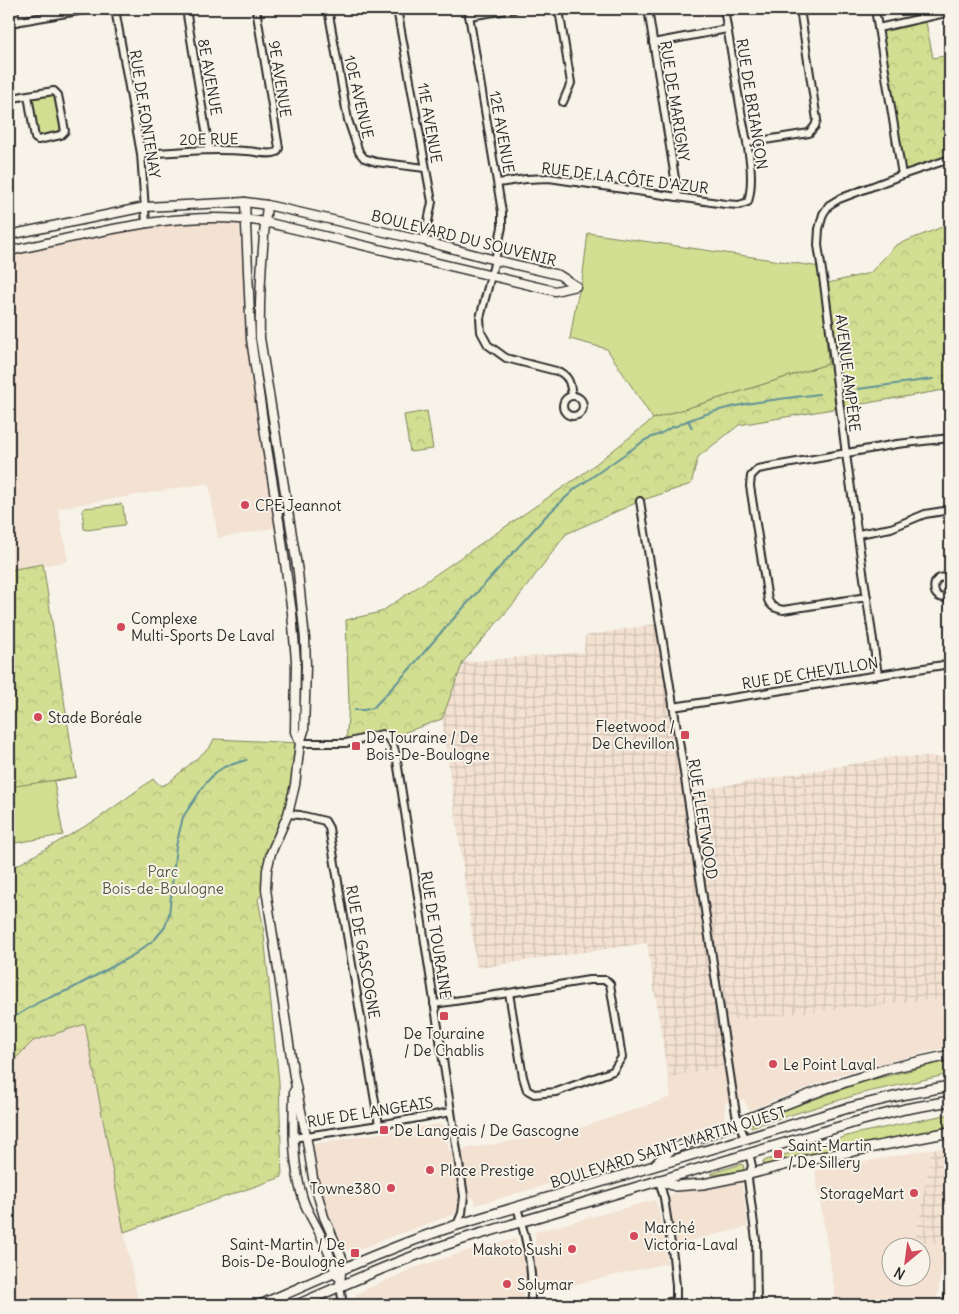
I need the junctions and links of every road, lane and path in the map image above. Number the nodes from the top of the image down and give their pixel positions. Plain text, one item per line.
1 (14, 9) edge
2 (90, 9) edge
3 (115, 9) edge
4 (186, 9) edge
5 (256, 9) edge
6 (328, 9) edge
7 (397, 9) edge
8 (514, 9) edge
9 (553, 9) edge
10 (648, 9) edge
11 (724, 9) edge
12 (800, 9) edge
13 (875, 9) edge
14 (469, 12) edge
15 (950, 12) edge
16 (16, 22) junction
17 (9, 24) edge
18 (878, 28) junction
19 (727, 30) junction
20 (653, 43) junction
21 (28, 95) junction
22 (9, 99) edge
23 (563, 102) dead end
24 (747, 143) junction
25 (209, 149) junction
26 (277, 152) joint
27 (141, 154) junction
28 (950, 159) edge
29 (426, 168) junction
30 (902, 175) junction
31 (498, 183) junction
32 (678, 197) junction
33 (245, 202) junction
34 (748, 202) joint
35 (267, 205) junction
36 (145, 207) junction
37 (246, 219) junction
38 (265, 222) junction
39 (146, 223) junction
40 (9, 235) edge
41 (424, 241) junction
42 (9, 251) edge
43 (495, 260) junction
44 (491, 276) junction
45 (572, 395) dead end
46 (950, 438) edge
47 (846, 454) junction
48 (640, 501) dead end
49 (950, 510) edge
50 (858, 534) junction
51 (950, 579) edge
52 (950, 596) edge
53 (867, 597) junction
54 (950, 664) edge
55 (878, 675) junction
56 (673, 707) junction
57 (300, 743) junction
58 (288, 814) junction
59 (509, 993) junction
60 (434, 1004) junction
61 (950, 1055) edge
62 (294, 1077) junction
63 (950, 1086) edge
64 (950, 1101) edge
65 (451, 1112) junction
66 (739, 1122) junction
67 (379, 1125) junction
68 (950, 1132) edge
69 (306, 1135) junction
70 (293, 1138) junction
71 (745, 1139) junction
72 (749, 1153) junction
73 (654, 1166) junction
74 (750, 1174) junction
75 (659, 1180) junction
76 (517, 1207) junction
77 (521, 1221) junction
78 (457, 1225) junction
79 (339, 1270) junction
80 (340, 1286) junction
81 (675, 1303) edge
82 (260, 1305) edge
83 (297, 1305) edge
84 (343, 1305) edge
85 (530, 1305) edge
86 (654, 1305) edge
87 (757, 1305) edge

1 - 16 street
2 - 16 street
3 - 27 street, RUE DE FONTENAY
4 - 25 street, 8E AVENUE
5 - 26 street, 9E AVENUE
6 - 29 street, 10E AVENUE
7 - 29 street, 11E AVENUE
8 - 14 street
9 - 23 street
10 - 20 street, RUE DE MARIGNY
11 - 19 street, RUE DE BRIANÇON
12 - 24 street
13 - 18 street
14 - 31 street, 12E AVENUE
15 - 18 street
16 - 17 street
18 - 30 street
19 - 20 street
19 - 24 street, RUE DE BRIANÇON
20 - 32 street, RUE DE MARIGNY
21 - 21 street
21 - 22 street
24 - 34 street, RUE DE BRIANÇON
25 - 26 street, 20E RUE
25 - 27 street, 20E RUE
27 - 36 street, RUE DE FONTENAY
28 - 30 street, AVENUE AMPÈRE
29 - 41 street, 11E AVENUE
30 - 47 street, AVENUE AMPÈRE
31 - 32 street, RUE DE LA CÔTE D'AZUR
31 - 43 street, 12E AVENUE
32 - 34 street, RUE DE LA CÔTE D'AZUR
33 - 35 street, BOULEVARD DU SOUVENIR
33 - 36 street, BOULEVARD DU SOUVENIR
33 - 37 street
35 - 38 street
35 - 41 street, BOULEVARD DU SOUVENIR
36 - 39 street, RUE DE FONTENAY
36 - 40 street, BOULEVARD DU SOUVENIR
37 - 38 street, BOULEVARD DU SOUVENIR
37 - 39 street, BOULEVARD DU SOUVENIR
37 - 57 street
38 - 44 street, BOULEVARD DU SOUVENIR
38 - 57 street
39 - 42 street, BOULEVARD DU SOUVENIR
41 - 43 street, BOULEVARD DU SOUVENIR
43 - 44 street, 12E AVENUE
43 - 44 street, BOULEVARD DU SOUVENIR
44 - 45 street, 12E AVENUE
46 - 47 street
47 - 50 street, AVENUE AMPÈRE
47 - 53 street
48 - 56 street, RUE FLEETWOOD
49 - 50 street
50 - 53 street, AVENUE AMPÈRE
51 - 52 street
53 - 55 street, AVENUE AMPÈRE
54 - 55 street, RUE DE CHEVILLON
55 - 56 street, RUE DE CHEVILLON
56 - 66 street, RUE FLEETWOOD
57 - 58 street
57 - 60 street, RUE DE TOURAINE
58 - 62 street
58 - 67 street, RUE DE GASCOGNE
59 - 59 street
59 - 60 street
60 - 65 street, RUE DE TOURAINE
61 - 66 main road
62 - 69 street
62 - 70 street
63 - 71 main road, BOULEVARD SAINT-MARTIN OUEST
64 - 72 main road, BOULEVARD SAINT-MARTIN OUEST
65 - 67 street, RUE DE LANGEAIS
65 - 78 street, RUE DE TOURAINE
66 - 71 street, RUE FLEETWOOD
66 - 73 main road
67 - 69 street, RUE DE LANGEAIS
68 - 74 main road
69 - 70 street, RUE DE LANGEAIS
69 - 79 street
70 - 79 street
71 - 73 main road, BOULEVARD SAINT-MARTIN OUEST
72 - 74 street
72 - 75 main road, BOULEVARD SAINT-MARTIN OUEST
73 - 76 main road, BOULEVARD SAINT-MARTIN OUEST
74 - 75 main road
74 - 87 street
75 - 77 main road, BOULEVARD SAINT-MARTIN OUEST
75 - 81 street
76 - 77 street
76 - 78 main road, BOULEVARD SAINT-MARTIN OUEST
77 - 80 main road, BOULEVARD SAINT-MARTIN OUEST
77 - 85 street
78 - 79 main road, BOULEVARD SAINT-MARTIN OUEST
79 - 80 street
79 - 82 main road, BOULEVARD SAINT-MARTIN OUEST
80 - 83 main road, BOULEVARD SAINT-MARTIN OUEST
80 - 84 street
81 - 86 street

